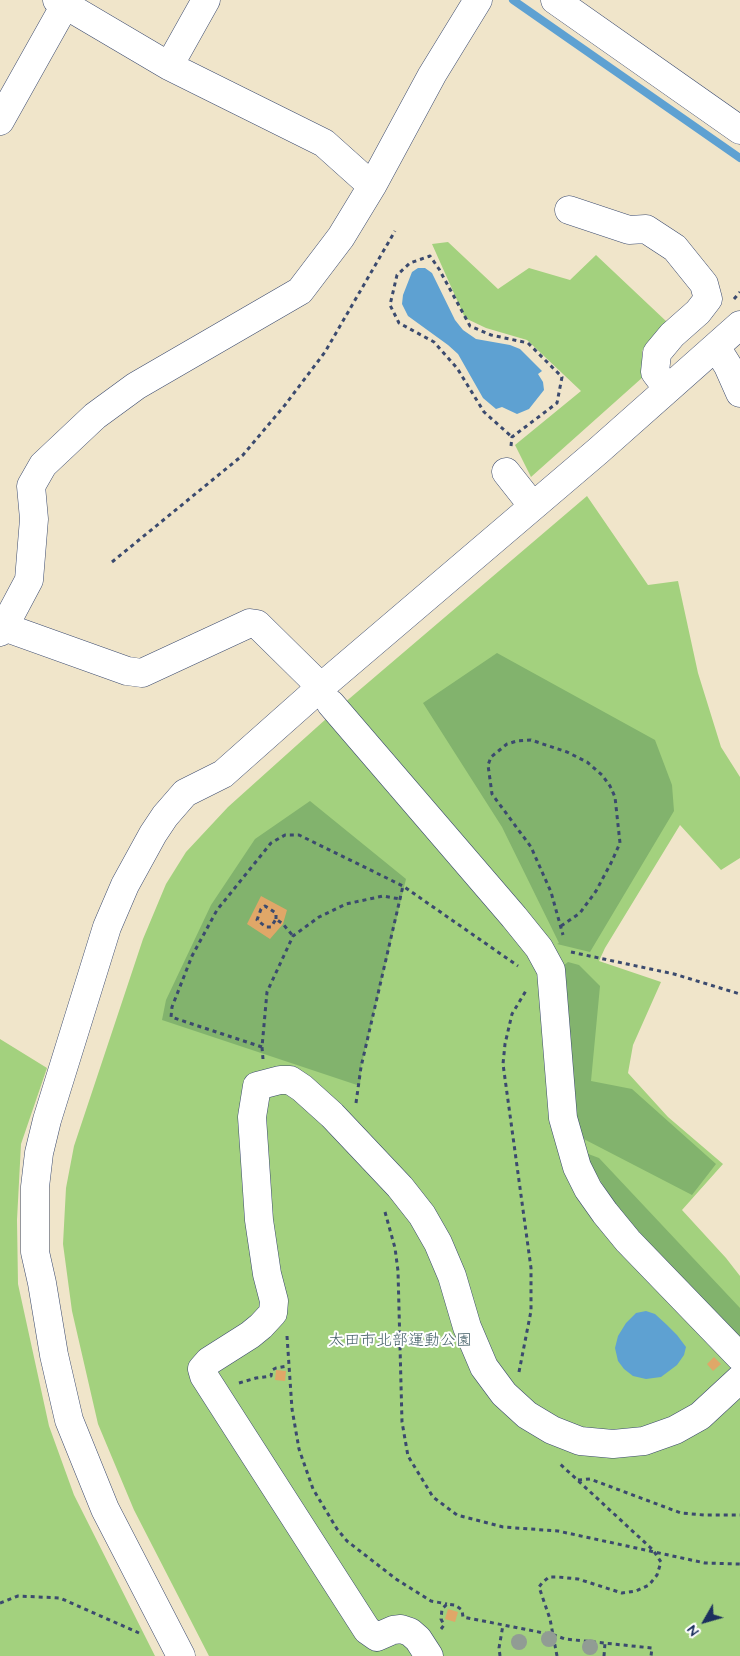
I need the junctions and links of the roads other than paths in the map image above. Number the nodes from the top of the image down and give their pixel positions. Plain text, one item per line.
1 (206, 0) edge
2 (478, 0) edge
3 (555, 0) edge
4 (61, 2) edge
5 (169, 66) junction
6 (0, 122) edge
7 (740, 130) edge
8 (372, 186) junction
9 (569, 210) dead end
10 (735, 314) edge
11 (716, 347) junction
12 (667, 388) junction
13 (740, 393) edge
14 (506, 472) road end
15 (532, 505) junction
16 (2, 629) edge
17 (326, 696) junction
18 (740, 1357) edge
19 (740, 1379) edge
20 (426, 1651) edge
21 (182, 1656) edge

1 - 5 street
2 - 8 street
3 - 7 street
4 - 5 street
4 - 6 street
5 - 8 street
8 - 16 street
9 - 12 street
10 - 11 street
11 - 12 street
11 - 13 street
12 - 15 street
14 - 15 street
15 - 17 street
16 - 17 street
17 - 18 street
17 - 21 street
19 - 20 street

